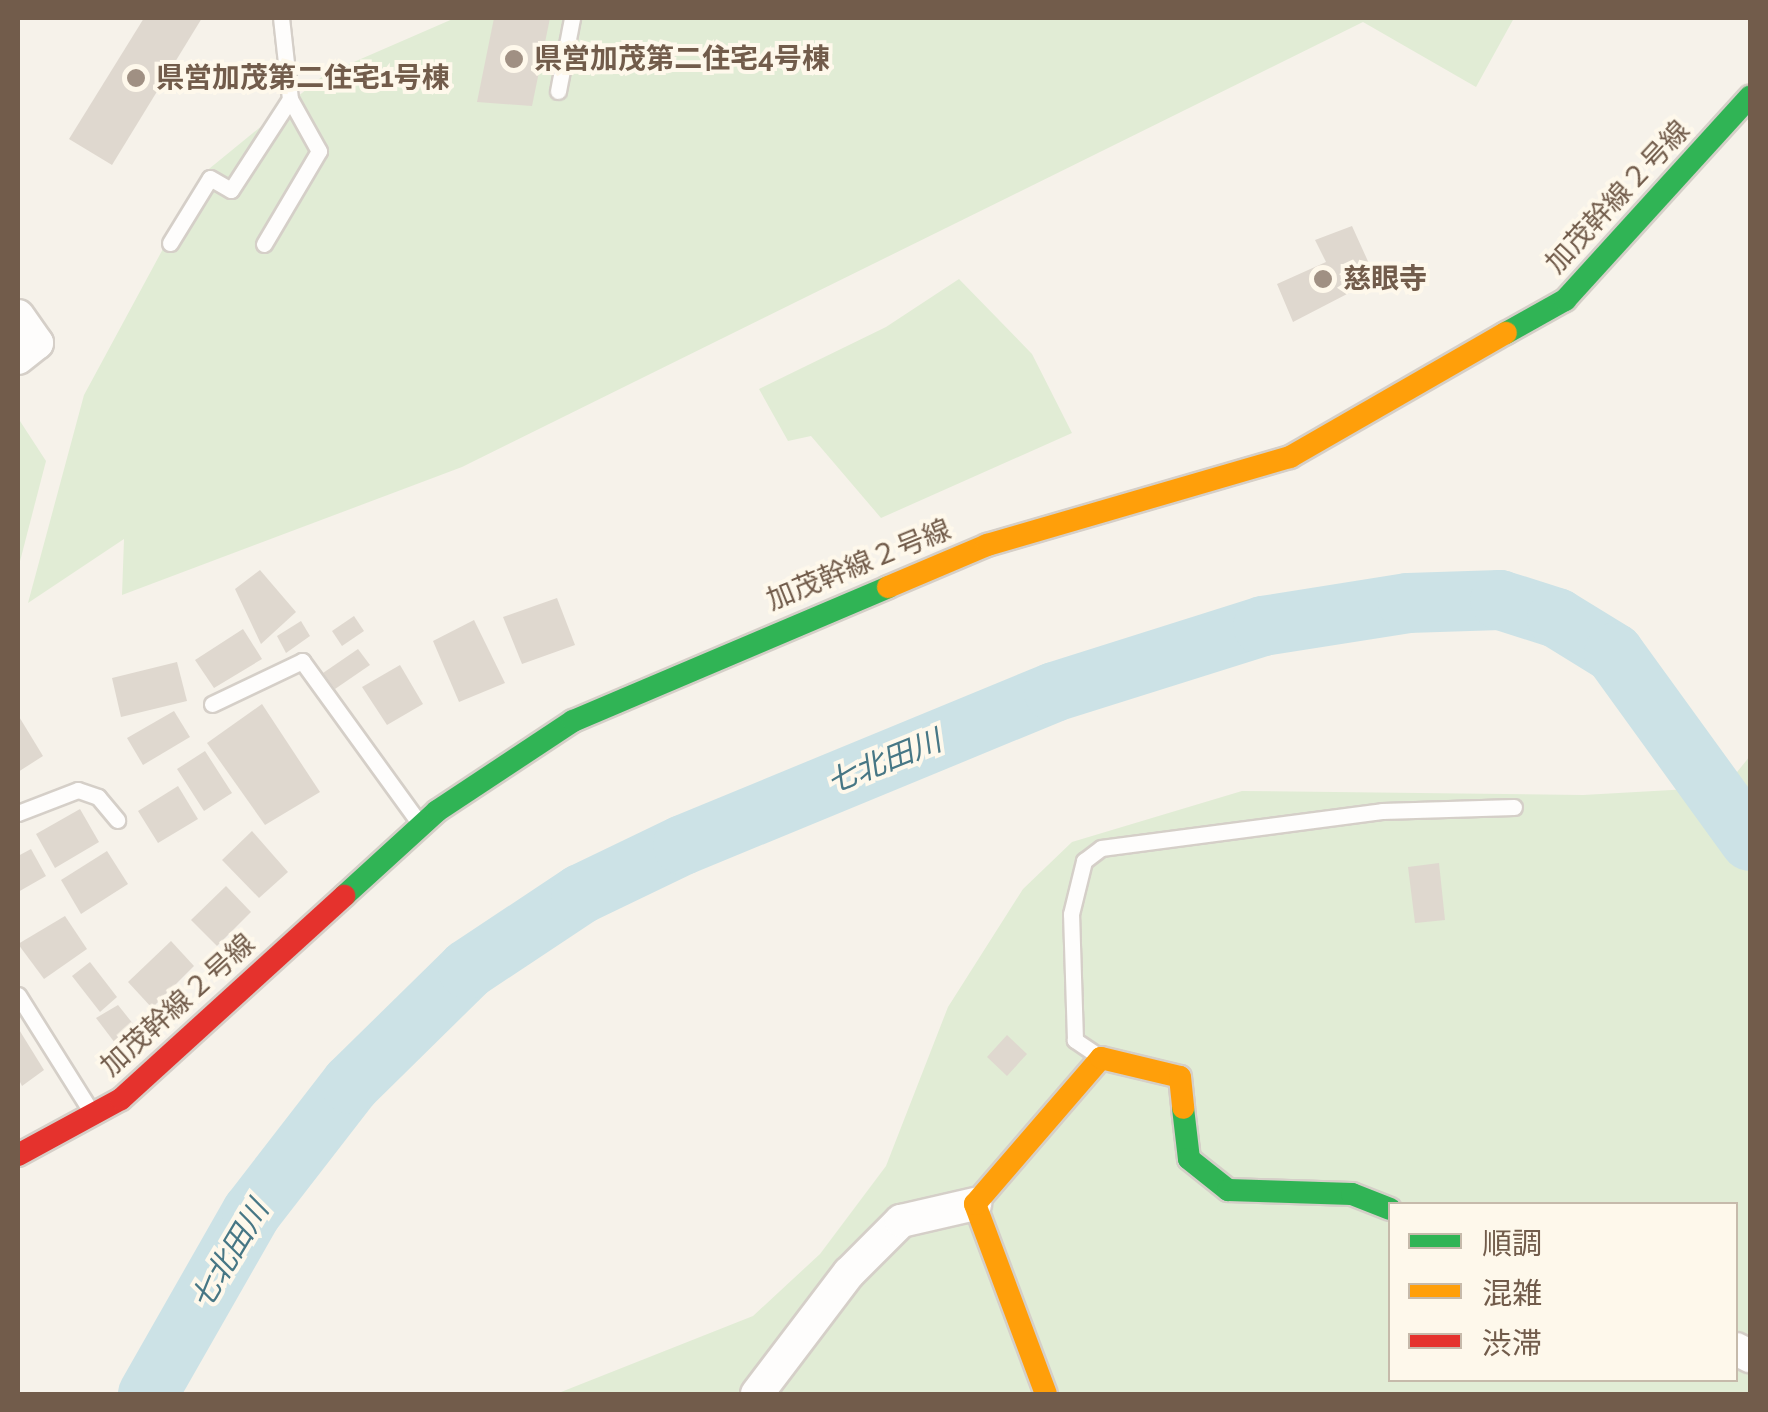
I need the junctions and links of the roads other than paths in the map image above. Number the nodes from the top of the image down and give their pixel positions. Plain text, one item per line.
1 (281, 18) edge
2 (572, 18) edge
3 (558, 91) dead end
4 (1750, 97) edge
5 (290, 99) junction
6 (170, 243) dead end
7 (264, 244) dead end
8 (18, 316) edge
9 (18, 358) edge
10 (212, 704) dead end
11 (1514, 807) dead end
12 (18, 813) edge
13 (118, 820) dead end
14 (420, 826) junction
15 (18, 995) edge
16 (1101, 1058) junction
17 (93, 1114) junction
18 (18, 1155) edge
19 (975, 1204) junction
20 (1388, 1208) edge
21 (757, 1394) edge
22 (1046, 1394) edge

1 - 5 lane
2 - 3 lane
4 - 14 street, 加茂幹線２号線
5 - 6 lane
5 - 7 lane
8 - 9 street
10 - 14 lane
11 - 16 lane
12 - 13 lane
14 - 17 street, 加茂幹線２号線
15 - 17 lane
16 - 19 street
16 - 20 street
17 - 18 street, 加茂幹線２号線
19 - 21 street
19 - 22 street

